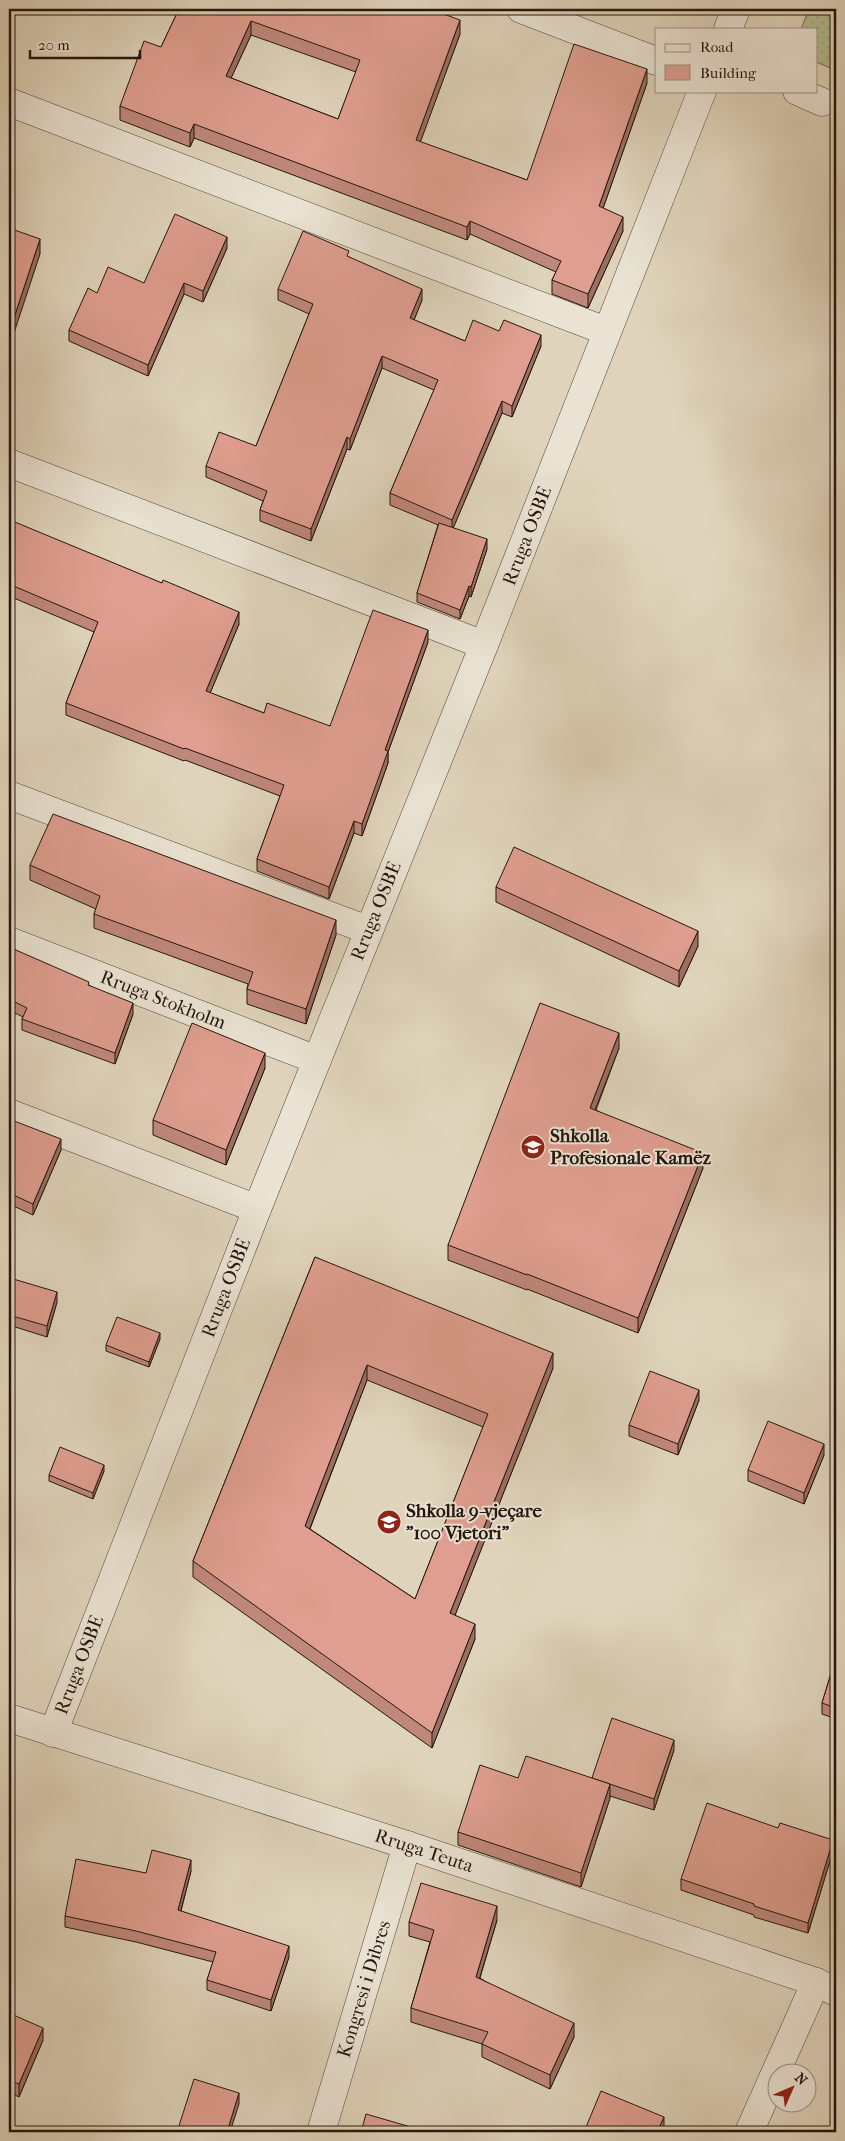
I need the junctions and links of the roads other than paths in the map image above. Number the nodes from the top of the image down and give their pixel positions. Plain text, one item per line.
1 (522, 9) edge
2 (736, 9) edge
3 (728, 28) edge
4 (655, 61) edge
5 (702, 92) edge
6 (799, 92) edge
7 (9, 102) edge
8 (822, 102) dead end
9 (606, 331) junction
10 (9, 463) edge
11 (484, 645) junction
12 (9, 795) edge
13 (368, 930) junction
14 (9, 941) edge
15 (317, 1060) junction
16 (9, 1113) edge
17 (256, 1210) junction
18 (9, 1718) edge
19 (53, 1733) junction
20 (407, 1845) junction
21 (826, 1987) edge
22 (320, 2132) edge
23 (749, 2132) edge

1 - 4 street
2 - 3 street
5 - 9 street, Rruga OSBE
6 - 8 street
7 - 9 street
9 - 11 street, Rruga OSBE
10 - 11 street
11 - 13 street, Rruga OSBE
12 - 13 street
13 - 15 street, Rruga OSBE
14 - 15 street, Rruga Stokholm
15 - 17 street, Rruga OSBE
16 - 17 street
17 - 19 street, Rruga OSBE
18 - 19 street, Rruga Teuta
19 - 20 street, Rruga Teuta
20 - 21 street, Rruga Teuta
20 - 22 street, Kongresi i Dibres
21 - 23 street

